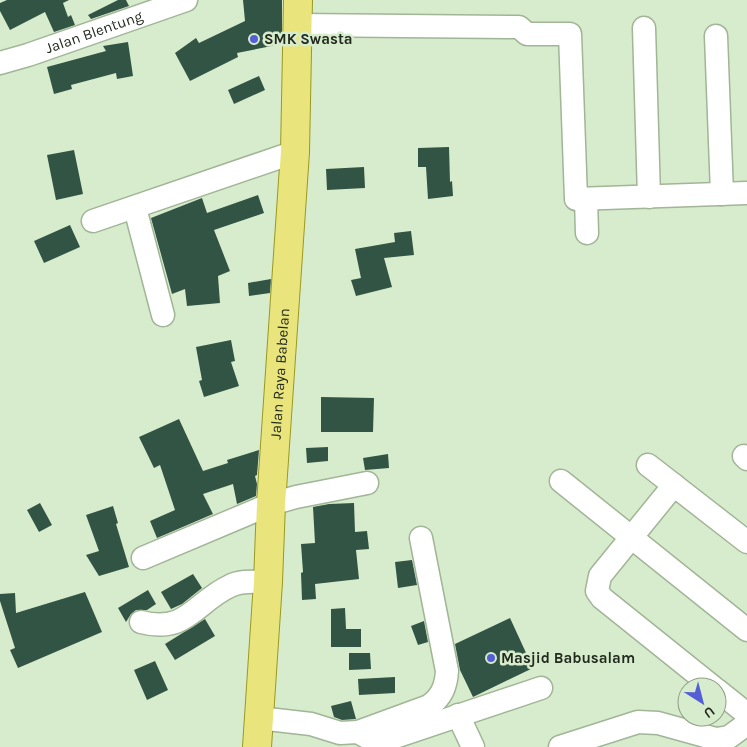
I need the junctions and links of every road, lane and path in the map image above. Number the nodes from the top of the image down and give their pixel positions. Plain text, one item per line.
1 (186, 0) edge
2 (298, 12) edge
3 (644, 28) dead end
4 (716, 36) dead end
5 (0, 63) edge
6 (295, 152) junction
7 (747, 193) edge
8 (722, 194) junction
9 (649, 196) junction
10 (586, 199) junction
11 (135, 208) junction
12 (93, 221) dead end
13 (587, 233) dead end
14 (163, 315) dead end
15 (648, 465) dead end
16 (561, 481) dead end
17 (367, 483) dead end
18 (674, 485) junction
19 (270, 504) junction
20 (421, 538) dead end
21 (632, 538) junction
22 (747, 542) edge
23 (143, 558) dead end
24 (268, 582) junction
25 (141, 622) dead end
26 (747, 630) edge
27 (701, 677) edge
28 (541, 688) dead end
29 (727, 698) edge
30 (747, 714) edge
31 (458, 715) junction
32 (259, 718) junction
33 (747, 724) edge
34 (358, 732) junction
35 (678, 737) edge
36 (257, 747) edge
37 (473, 747) edge
38 (560, 747) edge

1 - 5 street, Jalan Blentung
2 - 6 main road, Jalan Raya Babelan
2 - 10 street
3 - 9 street
4 - 8 street
6 - 11 street
6 - 19 main road, Jalan Raya Babelan
7 - 8 street
8 - 9 street
9 - 10 street
10 - 13 street
11 - 12 street
11 - 14 street
15 - 18 street
16 - 21 street
17 - 19 street
18 - 21 street
18 - 22 street
19 - 23 street
19 - 24 main road, Jalan Raya Babelan
20 - 34 street
21 - 26 street
21 - 27 street
24 - 25 street
24 - 32 main road, Jalan Raya Babelan
28 - 31 street
29 - 30 street
31 - 34 street
31 - 37 street
32 - 34 street
32 - 36 main road, Jalan Raya Babelan
33 - 35 street
35 - 38 street

